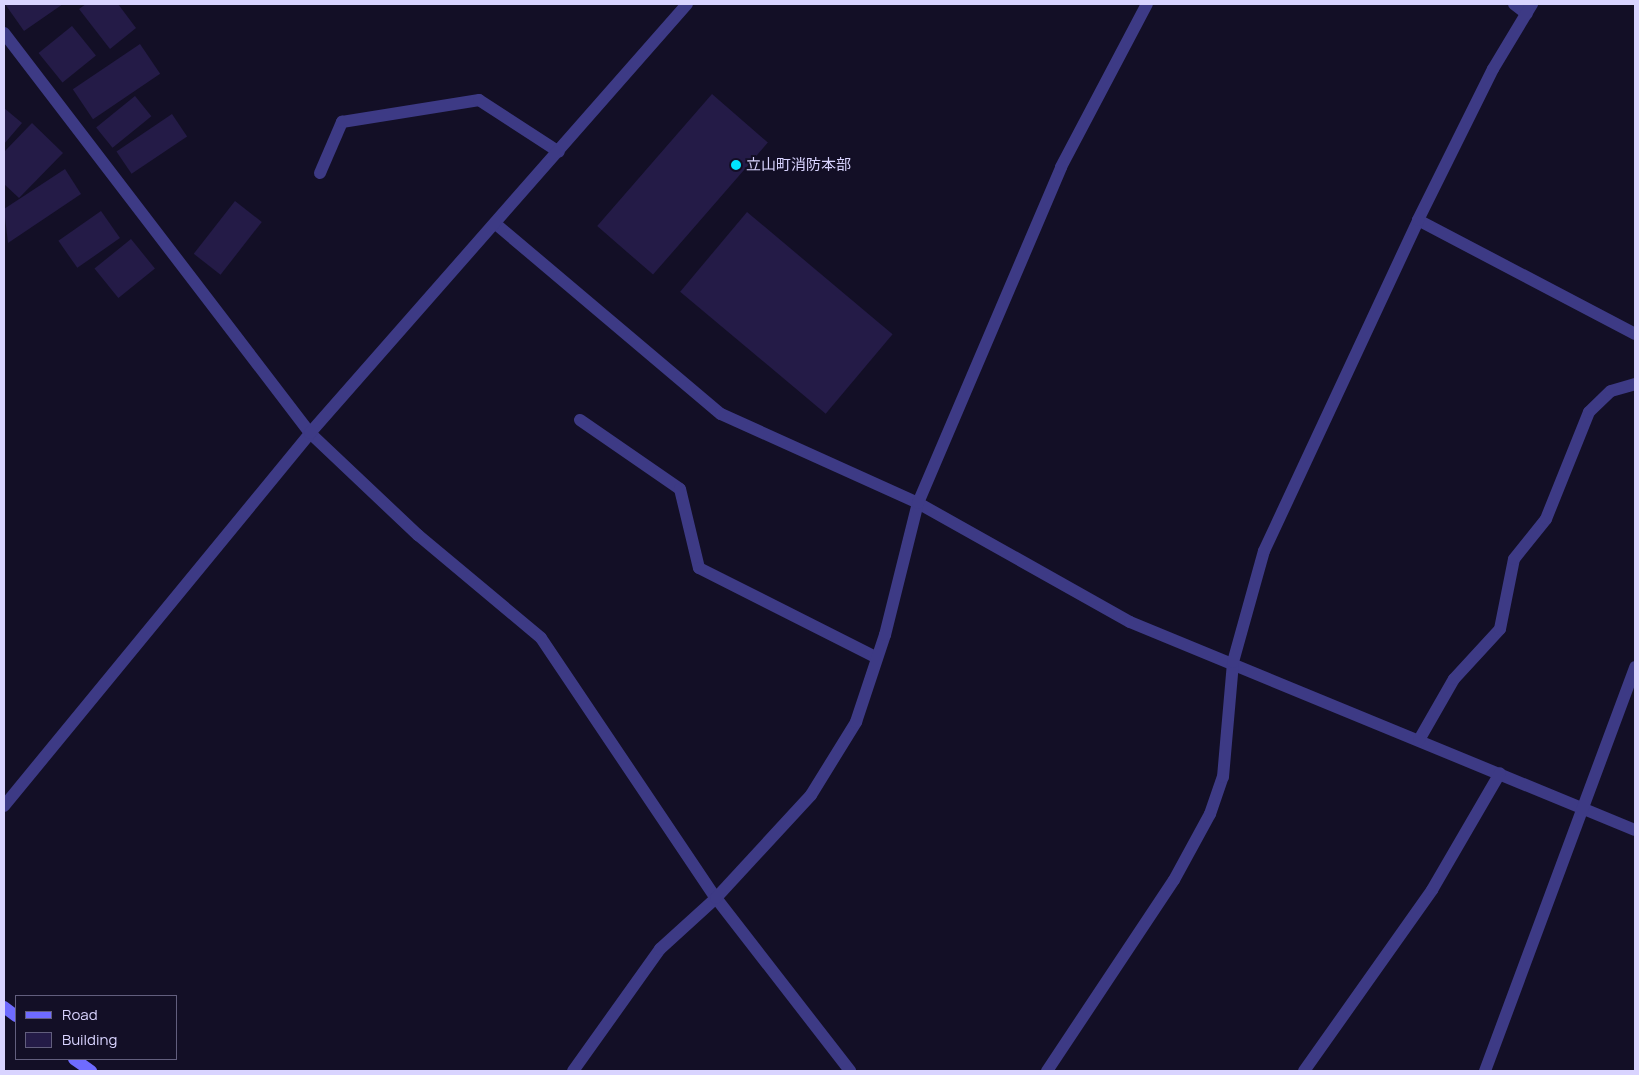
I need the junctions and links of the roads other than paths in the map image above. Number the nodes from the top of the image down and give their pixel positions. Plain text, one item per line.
1 (687, 4) edge
2 (1147, 4) edge
3 (1514, 4) edge
4 (1530, 9) edge
5 (4, 33) edge
6 (559, 152) junction
7 (320, 173) dead end
8 (1418, 220) junction
9 (497, 224) junction
10 (1635, 333) edge
11 (1635, 384) edge
12 (580, 420) dead end
13 (310, 434) junction
14 (918, 503) junction
15 (877, 658) junction
16 (1233, 662) junction
17 (1635, 667) edge
18 (1419, 740) junction
19 (1500, 774) junction
20 (4, 806) edge
21 (1585, 809) junction
22 (1635, 830) edge
23 (716, 898) junction
24 (4, 1007) edge
25 (15, 1015) edge
26 (75, 1060) edge
27 (91, 1071) edge
28 (573, 1071) edge
29 (850, 1071) edge
30 (1047, 1071) edge
31 (1304, 1071) edge
32 (1485, 1071) edge

1 - 6 street
2 - 14 street
3 - 4 street
4 - 8 street
5 - 13 street
6 - 7 street
6 - 9 street
8 - 10 street
8 - 16 street
9 - 13 street
9 - 14 street
11 - 18 street
12 - 15 street
13 - 20 street
13 - 23 street
14 - 15 street
14 - 16 street
15 - 23 street
16 - 18 street
16 - 30 street
17 - 21 street
18 - 19 street
19 - 21 street
19 - 31 street
21 - 22 street
21 - 32 street
23 - 28 street
23 - 29 street
24 - 25 main road
26 - 27 main road

